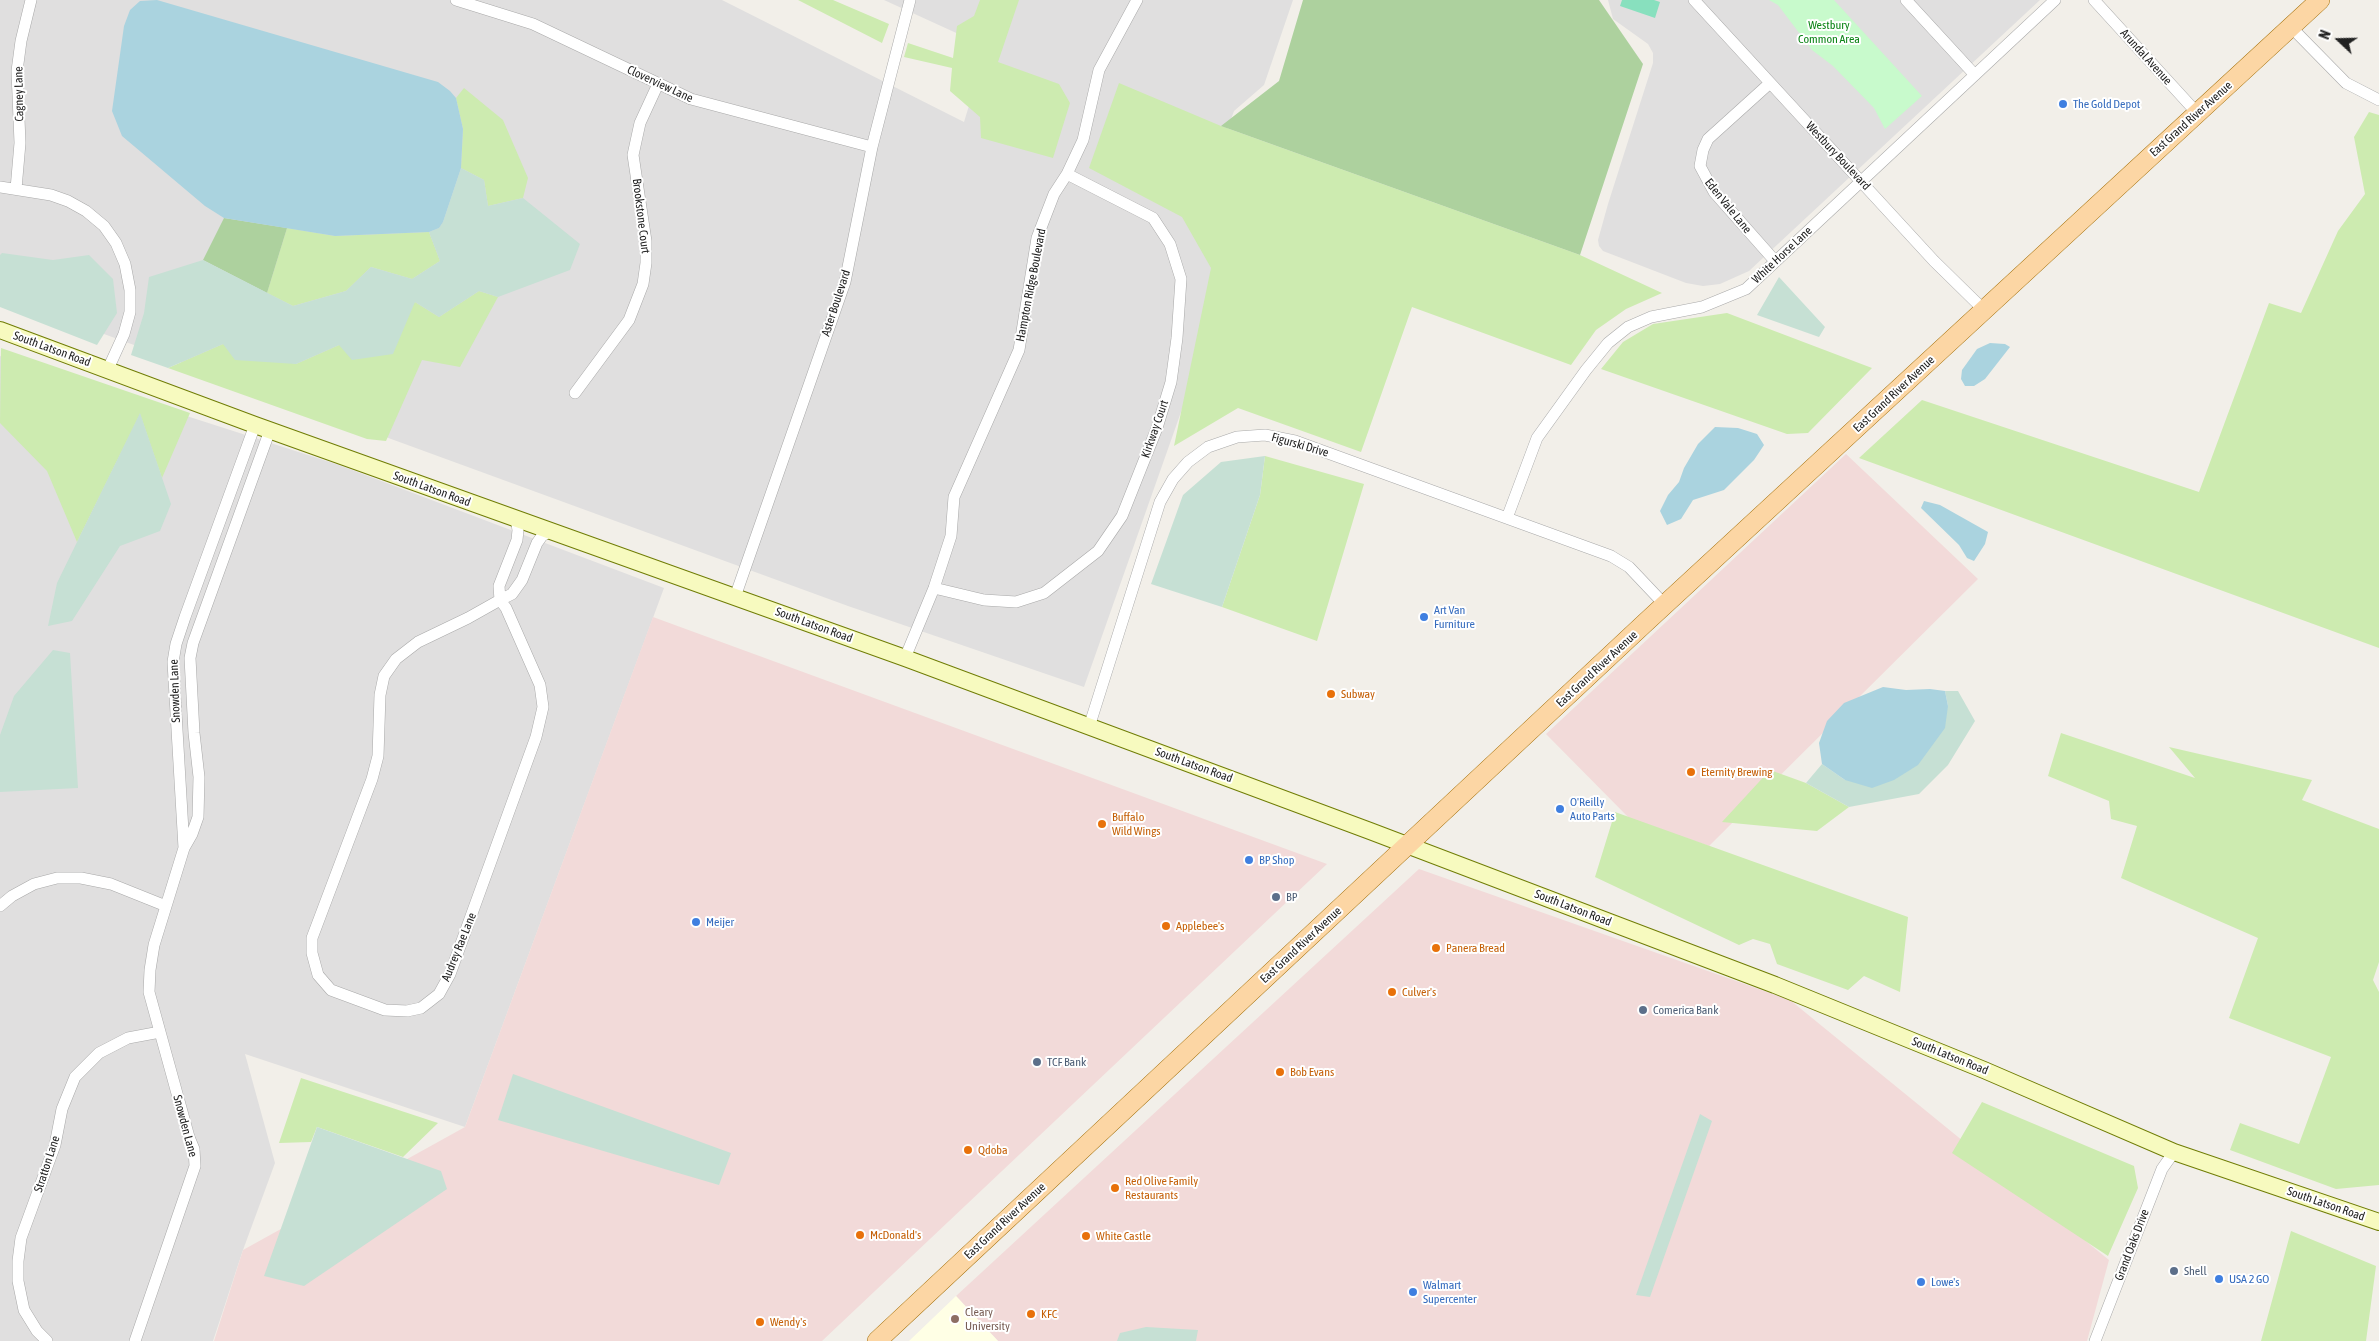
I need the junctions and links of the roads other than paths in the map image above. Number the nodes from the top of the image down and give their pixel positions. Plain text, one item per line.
1 (31, 0) edge
2 (456, 0) edge
3 (910, 0) edge
4 (1138, 0) edge
5 (1694, 0) edge
6 (1906, 0) edge
7 (2055, 0) edge
8 (2094, 0) edge
9 (2320, 0) edge
10 (2291, 27) junction
11 (1975, 75) junction
12 (1770, 83) junction
13 (658, 84) junction
14 (2379, 100) edge
15 (2198, 114) junction
16 (872, 147) junction
17 (1067, 174) junction
18 (1860, 181) junction
19 (0, 187) edge
20 (16, 190) junction
21 (1775, 261) junction
22 (1984, 310) junction
23 (0, 330) edge
24 (108, 369) junction
25 (575, 393) dead end
26 (263, 428) junction
27 (227, 503) junction
28 (242, 508) junction
29 (1507, 518) junction
30 (516, 519) junction
31 (550, 531) junction
32 (934, 588) junction
33 (195, 589) junction
34 (210, 594) junction
35 (734, 597) junction
36 (500, 600) junction
37 (1665, 605) junction
38 (904, 658) junction
39 (1089, 727) junction
40 (194, 733) junction
41 (177, 736) junction
42 (1408, 845) junction
43 (184, 848) junction
44 (0, 906) edge
45 (166, 906) junction
46 (160, 1032) junction
47 (2174, 1152) junction
48 (2379, 1222) edge
49 (880, 1340) edge
50 (47, 1341) edge
51 (135, 1341) edge
52 (2095, 1341) edge

1 - 20 street, Cagney Lane
2 - 13 street, Cloverview Lane
3 - 16 street, Aster Boulevard
4 - 17 street, Hampton Ridge Boulevard
5 - 12 street, Westbury Boulevard
6 - 11 street
7 - 11 street, White Horse Lane
8 - 15 street, Arundal Avenue
9 - 10 main road, East Grand River Avenue
10 - 14 street
10 - 15 main road, East Grand River Avenue
11 - 18 street, White Horse Lane
12 - 18 street, Westbury Boulevard
12 - 21 street, Eden Vale Lane
13 - 16 street, Cloverview Lane
13 - 25 street, Brookstone Court
15 - 22 main road, East Grand River Avenue
16 - 35 street, Aster Boulevard
17 - 32 street, Hampton Ridge Boulevard
17 - 32 street, Kirkway Court
18 - 21 street, White Horse Lane
18 - 22 street, Westbury Boulevard
19 - 20 street
20 - 24 street
21 - 29 street, White Horse Lane
22 - 37 main road, East Grand River Avenue
23 - 24 main road, South Latson Road
24 - 26 main road, South Latson Road
26 - 27 street, Snowden Lane
26 - 28 street, Snowden Lane
26 - 30 main road, South Latson Road
27 - 28 street
27 - 33 street, Snowden Lane
28 - 34 street, Snowden Lane
29 - 37 street, Figurski Drive
29 - 39 street, Figurski Drive
30 - 31 main road, South Latson Road
30 - 36 street
31 - 35 main road, South Latson Road
31 - 36 street, Audrey Rae Lane
32 - 38 street, Hampton Ridge Boulevard
33 - 34 street
33 - 41 street, Snowden Lane
34 - 40 street, Snowden Lane
35 - 38 main road, South Latson Road
36 - 36 street, Audrey Rae Lane
37 - 42 main road, East Grand River Avenue
38 - 39 main road, South Latson Road
39 - 42 main road, South Latson Road
40 - 41 street, Snowden Lane
40 - 43 street, Snowden Lane
41 - 43 street, Snowden Lane
42 - 47 main road, South Latson Road
42 - 49 main road, East Grand River Avenue
43 - 45 street, Snowden Lane
44 - 45 street
45 - 46 street, Snowden Lane
46 - 50 street, Stratton Lane
46 - 51 street, Snowden Lane
47 - 48 main road, South Latson Road
47 - 52 street, Grand Oaks Drive

